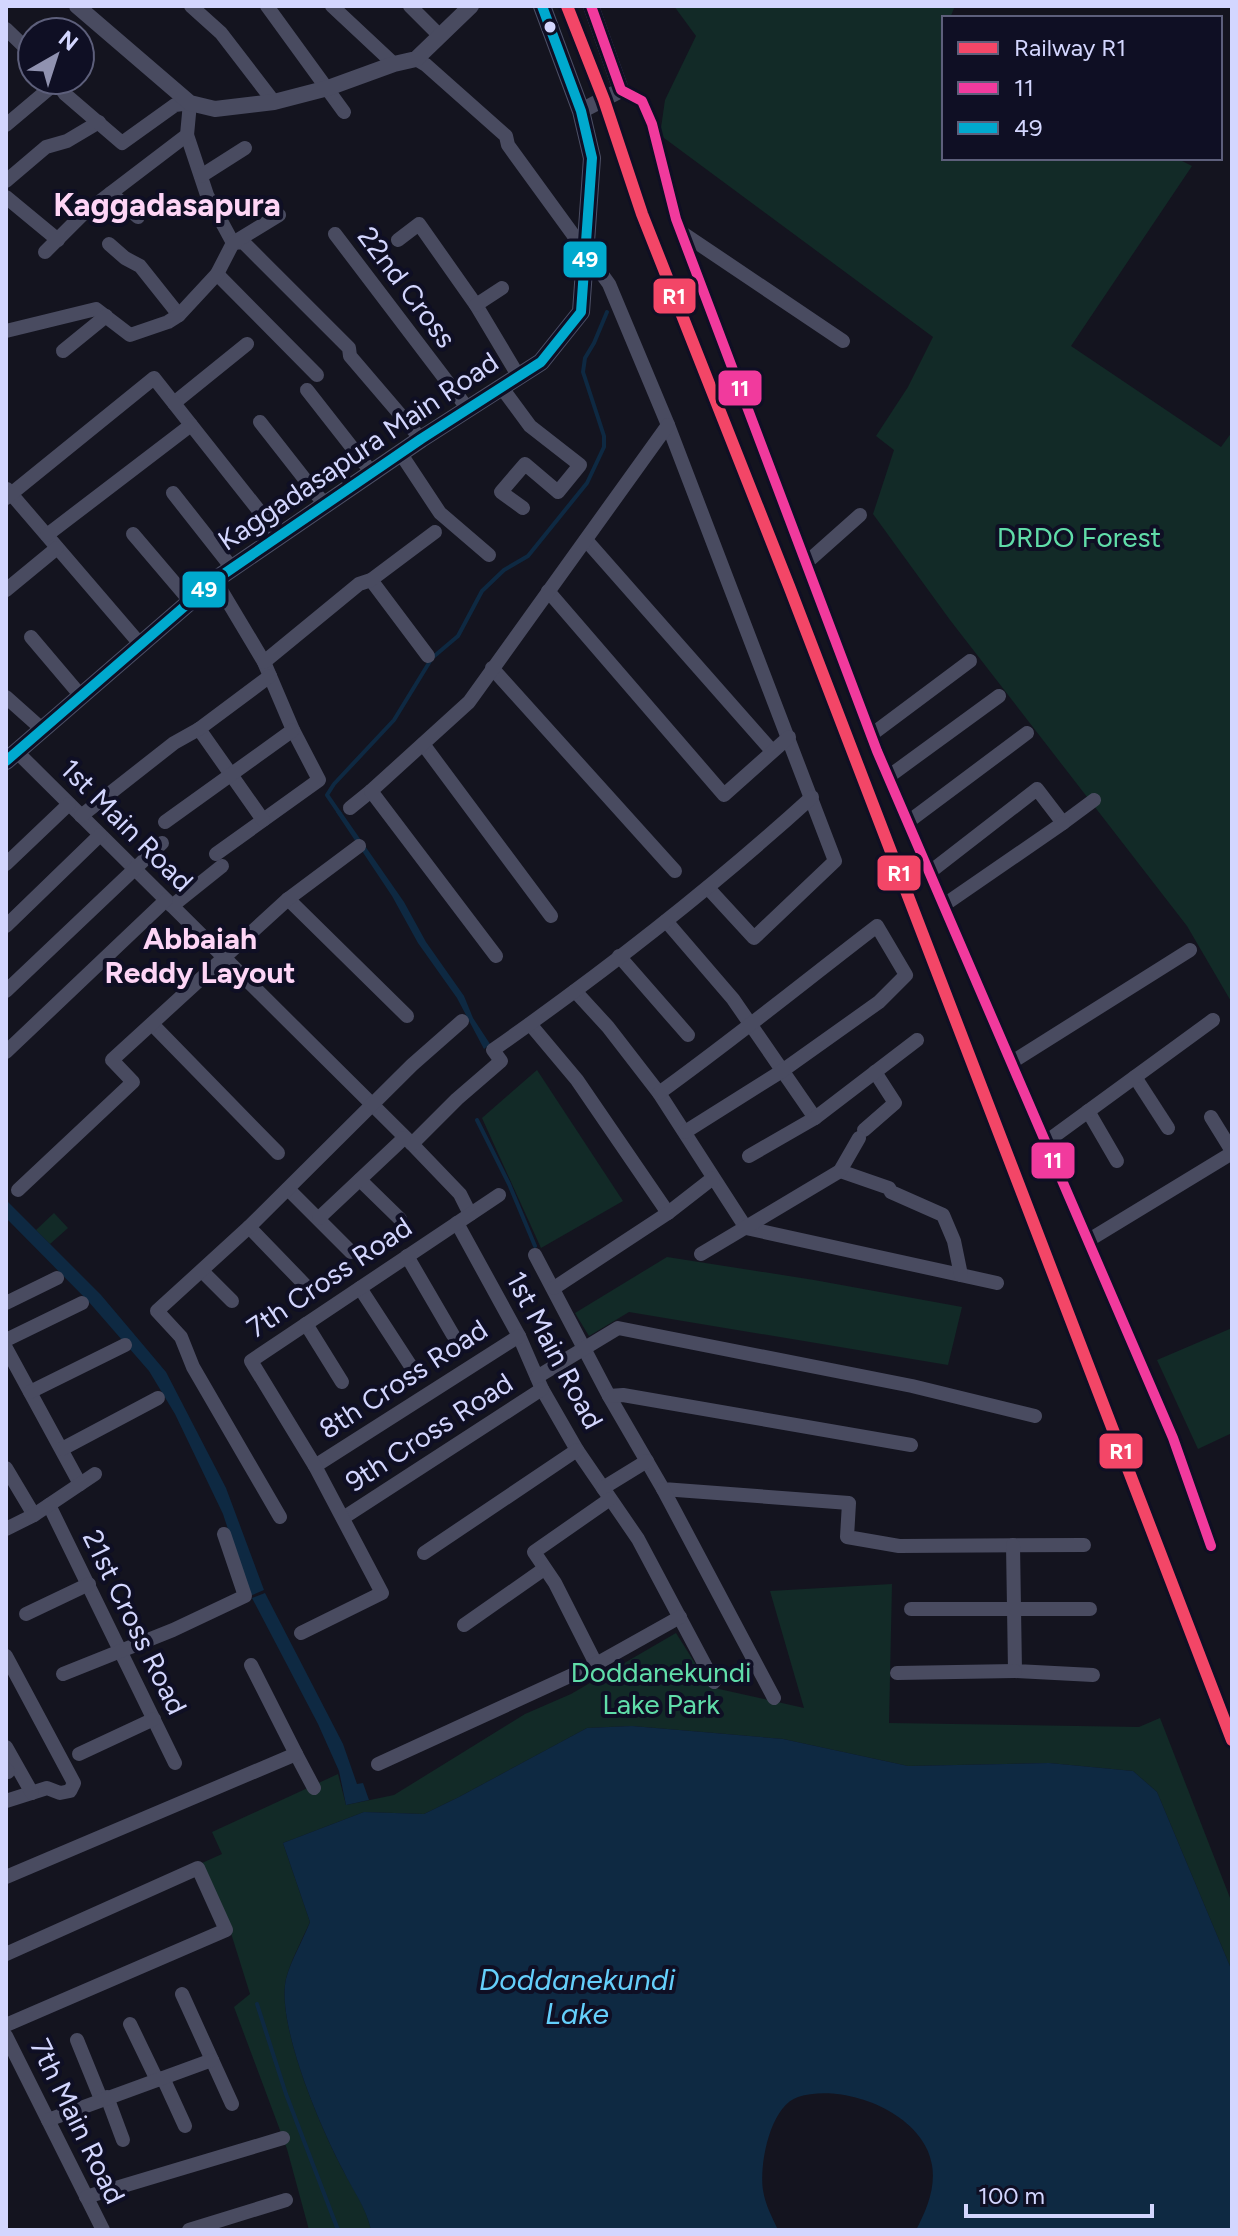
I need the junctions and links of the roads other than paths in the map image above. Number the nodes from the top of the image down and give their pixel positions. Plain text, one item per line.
1 (191, 6) edge
2 (267, 6) edge
3 (332, 6) edge
4 (410, 6) edge
5 (542, 6) edge
6 (591, 6) edge
7 (463, 8) edge
8 (85, 9) edge
9 (439, 35) junction
10 (416, 59) junction
11 (394, 64) junction
12 (328, 88) junction
13 (621, 90) junction
14 (39, 96) edge
15 (67, 96) edge
16 (274, 102) junction
17 (190, 103) junction
18 (581, 111) junction
19 (344, 112) dead end
20 (99, 122) junction
21 (6, 125) edge
22 (187, 135) junction
23 (245, 148) dead end
24 (201, 176) junction
25 (6, 181) edge
26 (111, 193) junction
27 (6, 197) edge
28 (279, 215) dead end
29 (138, 217) dead end
30 (681, 232) junction
31 (335, 234) dead end
32 (58, 240) junction
33 (398, 240) dead end
34 (233, 243) junction
35 (109, 244) dead end
36 (584, 249) junction
37 (45, 252) dead end
38 (217, 274) junction
39 (502, 288) dead end
40 (476, 305) junction
41 (179, 315) junction
42 (106, 316) junction
43 (6, 331) edge
44 (843, 341) dead end
45 (247, 344) dead end
46 (63, 351) dead end
47 (317, 375) dead end
48 (519, 377) junction
49 (502, 388) junction
50 (307, 390) dead end
51 (174, 403) junction
52 (468, 409) junction
53 (260, 422) dead end
54 (191, 425) junction
55 (668, 425) junction
56 (421, 439) junction
57 (401, 454) junction
58 (372, 473) junction
59 (8, 493) edge
60 (173, 493) dead end
61 (325, 505) junction
62 (523, 508) dead end
63 (860, 515) dead end
64 (435, 532) dead end
65 (133, 534) dead end
66 (47, 535) junction
67 (279, 536) junction
68 (586, 540) junction
69 (57, 548) junction
70 (489, 555) dead end
71 (806, 563) junction
72 (232, 568) junction
73 (215, 580) junction
74 (371, 580) junction
75 (6, 590) edge
76 (548, 591) junction
77 (190, 601) junction
78 (31, 637) dead end
79 (140, 644) junction
80 (428, 656) dead end
81 (970, 661) dead end
82 (492, 668) junction
83 (267, 669) junction
84 (81, 696) junction
85 (999, 696) dead end
86 (6, 697) edge
87 (199, 729) junction
88 (43, 730) junction
89 (293, 730) junction
90 (1027, 733) dead end
91 (871, 735) junction
92 (789, 737) junction
93 (423, 744) junction
94 (772, 751) junction
95 (11, 757) edge
96 (231, 774) junction
97 (888, 777) junction
98 (371, 791) junction
99 (812, 797) junction
100 (1094, 800) dead end
101 (69, 804) junction
102 (350, 808) dead end
103 (81, 816) junction
104 (263, 820) junction
105 (165, 822) dead end
106 (908, 822) junction
107 (1063, 823) junction
108 (100, 835) junction
109 (162, 843) dead end
110 (359, 846) dead end
111 (6, 864) edge
112 (133, 868) junction
113 (675, 871) dead end
114 (930, 872) junction
115 (708, 888) junction
116 (288, 899) junction
117 (169, 903) junction
118 (944, 905) junction
119 (551, 916) dead end
120 (666, 921) junction
121 (6, 926) edge
122 (1190, 950) dead end
123 (496, 956) dead end
124 (619, 956) junction
125 (225, 958) junction
126 (6, 991) edge
127 (575, 991) junction
128 (407, 1016) dead end
129 (1213, 1020) dead end
130 (462, 1021) dead end
131 (152, 1024) junction
132 (530, 1024) junction
133 (752, 1026) junction
134 (688, 1035) dead end
135 (917, 1040) dead end
136 (6, 1052) edge
137 (1012, 1062) junction
138 (782, 1071) junction
139 (875, 1072) junction
140 (1135, 1077) junction
141 (659, 1093) junction
142 (370, 1105) junction
143 (1088, 1111) junction
144 (1211, 1117) dead end
145 (815, 1118) junction
146 (1168, 1128) dead end
147 (685, 1132) junction
148 (408, 1141) junction
149 (1046, 1142) junction
150 (1232, 1152) edge
151 (278, 1153) dead end
152 (749, 1156) dead end
153 (1117, 1161) dead end
154 (834, 1174) junction
155 (713, 1178) junction
156 (360, 1180) junction
157 (288, 1189) junction
158 (18, 1190) dead end
159 (499, 1195) dead end
160 (668, 1213) junction
161 (470, 1214) junction
162 (319, 1218) junction
163 (400, 1219) dead end
164 (457, 1223) junction
165 (249, 1227) junction
166 (746, 1228) junction
167 (1089, 1240) junction
168 (351, 1252) dead end
169 (701, 1254) dead end
170 (535, 1255) dead end
171 (407, 1256) junction
172 (202, 1271) junction
173 (961, 1275) junction
174 (57, 1278) dead end
175 (997, 1283) dead end
176 (305, 1285) dead end
177 (360, 1288) junction
178 (554, 1288) junction
179 (232, 1301) dead end
180 (6, 1303) edge
181 (82, 1303) dead end
182 (306, 1324) junction
183 (453, 1335) dead end
184 (519, 1336) junction
185 (6, 1340) edge
186 (125, 1345) dead end
187 (584, 1347) junction
188 (6, 1348) edge
189 (251, 1361) junction
190 (412, 1368) dead end
191 (238, 1370) dead end
192 (342, 1382) dead end
193 (540, 1383) junction
194 (30, 1392) junction
195 (609, 1396) junction
196 (158, 1398) dead end
197 (1035, 1416) dead end
198 (911, 1445) dead end
199 (62, 1449) junction
200 (577, 1450) junction
201 (647, 1461) junction
202 (315, 1466) junction
203 (6, 1468) edge
204 (95, 1474) dead end
205 (80, 1484) junction
206 (663, 1489) junction
207 (606, 1494) junction
208 (49, 1505) junction
209 (34, 1515) junction
210 (280, 1517) dead end
211 (343, 1518) junction
212 (6, 1529) edge
213 (224, 1534) dead end
214 (1013, 1545) junction
215 (1084, 1545) dead end
216 (1211, 1546) dead end
217 (424, 1553) dead end
218 (544, 1569) junction
219 (89, 1584) junction
220 (1014, 1607) junction
221 (911, 1609) dead end
222 (1090, 1609) dead end
223 (26, 1614) dead end
224 (680, 1617) junction
225 (464, 1625) dead end
226 (301, 1633) dead end
227 (119, 1650) junction
228 (6, 1656) edge
229 (596, 1664) junction
230 (251, 1665) dead end
231 (1015, 1671) junction
232 (897, 1673) dead end
233 (63, 1674) dead end
234 (1093, 1675) dead end
235 (714, 1682) dead end
236 (774, 1698) dead end
237 (154, 1719) junction
238 (6, 1747) edge
239 (79, 1754) dead end
240 (296, 1754) junction
241 (175, 1763) dead end
242 (378, 1764) dead end
243 (314, 1788) dead end
244 (19, 1797) edge
245 (6, 1877) edge
246 (6, 1954) edge
247 (182, 1994) dead end
248 (130, 2024) dead end
249 (6, 2025) edge
250 (6, 2036) edge
251 (77, 2040) dead end
252 (212, 2060) junction
253 (160, 2079) junction
254 (104, 2098) junction
255 (232, 2104) dead end
256 (48, 2120) junction
257 (185, 2126) dead end
258 (283, 2138) dead end
259 (123, 2140) dead end
260 (86, 2197) junction
261 (286, 2200) dead end
262 (238, 2215) junction
263 (103, 2230) edge
264 (189, 2230) edge
265 (243, 2230) edge

1 - 16 street
2 - 12 street
3 - 11 street
4 - 9 street
5 - 18 main road, Kaggadasapura Main Road
6 - 13 street
7 - 9 street
8 - 17 street
9 - 10 street
10 - 11 street
10 - 36 street
11 - 12 street
12 - 16 street
12 - 19 street
13 - 18 street
13 - 30 street
14 - 21 street
15 - 20 street
16 - 17 street
17 - 20 street
17 - 22 street
18 - 36 main road, Kaggadasapura Main Road
20 - 25 street
22 - 24 street
22 - 26 street
23 - 24 street
24 - 34 street
26 - 29 street
26 - 32 street
27 - 32 street
28 - 34 street
30 - 44 street
30 - 71 street
31 - 52 street, 22nd Cross
32 - 37 street
33 - 40 street
34 - 38 street
34 - 56 street
35 - 41 street
36 - 48 main road, Kaggadasapura Main Road
36 - 55 street
38 - 41 street
38 - 47 street
39 - 40 street
40 - 48 street
41 - 42 street
42 - 43 street
42 - 46 street
45 - 51 street
48 - 49 main road, Kaggadasapura Main Road
49 - 52 main road, Kaggadasapura Main Road
49 - 62 street
50 - 58 street
51 - 54 street
51 - 59 street
52 - 56 main road, Kaggadasapura Main Road
53 - 61 street
54 - 66 street
54 - 67 street
55 - 68 street
55 - 92 street
56 - 57 main road, Kaggadasapura Main Road
57 - 58 main road, Kaggadasapura Main Road
57 - 70 street
58 - 61 main road, Kaggadasapura Main Road
59 - 66 street
60 - 72 street
61 - 67 main road, Kaggadasapura Main Road
63 - 71 street
64 - 74 street
65 - 77 street
66 - 69 street
67 - 72 main road, Kaggadasapura Main Road
68 - 76 street
68 - 94 street
69 - 75 street
69 - 79 street
71 - 91 street
72 - 73 main road, Kaggadasapura Main Road
73 - 77 main road, Kaggadasapura Main Road
73 - 83 street
74 - 80 street
74 - 83 street
76 - 82 street
76 - 94 street
77 - 79 main road, Kaggadasapura Main Road
78 - 84 street
79 - 84 main road, Kaggadasapura Main Road
81 - 91 street
82 - 93 street
82 - 113 street
83 - 87 street
83 - 89 street
84 - 88 main road, Kaggadasapura Main Road
85 - 97 street
86 - 88 street
87 - 96 street
87 - 103 street
88 - 95 main road, Kaggadasapura Main Road
89 - 96 street
89 - 104 street
90 - 106 street
91 - 97 street
92 - 94 street
92 - 99 street
93 - 98 street
93 - 119 street
95 - 101 street, 1st Main Road
96 - 104 street
96 - 105 street
97 - 106 street
98 - 102 street
98 - 123 street
99 - 115 street
99 - 115 street
100 - 107 street
101 - 103 street, 1st Main Road
101 - 111 street
103 - 108 street, 1st Main Road
104 - 117 street
106 - 114 street
107 - 114 street
107 - 118 street
108 - 112 street, 1st Main Road
108 - 121 street
109 - 112 street
110 - 116 street
112 - 117 street, 1st Main Road
112 - 126 street
114 - 118 street
115 - 120 street
116 - 125 street
116 - 128 street
117 - 125 street, 1st Main Road
117 - 136 street
118 - 137 street
120 - 124 street
120 - 133 street
122 - 137 street
124 - 127 street
124 - 134 street
125 - 131 street
125 - 142 street, 1st Main Road
127 - 132 street
127 - 141 street
129 - 140 street
130 - 142 street
131 - 151 street
131 - 158 street
132 - 148 street
132 - 160 street
133 - 138 street
133 - 138 street
133 - 141 street
135 - 139 street
137 - 149 street
138 - 145 street
138 - 147 street
139 - 145 street
139 - 154 street
140 - 143 street
140 - 146 street
141 - 147 street
142 - 148 street, 1st Main Road
142 - 157 street
143 - 149 street
143 - 153 street
144 - 150 street
145 - 152 street
147 - 155 street
148 - 156 street
148 - 161 street, 1st Main Road
149 - 167 street
150 - 167 street
154 - 166 street
154 - 173 street
155 - 160 street
155 - 166 street
156 - 162 street
156 - 163 street
157 - 162 street
157 - 165 street
159 - 161 street, 7th Cross Road
160 - 178 street
161 - 164 street, 7th Cross Road
162 - 168 street
164 - 171 street, 7th Cross Road
164 - 184 street, 1st Main Road
165 - 172 street
165 - 176 street
166 - 169 street
166 - 173 street
167 - 216 street
170 - 178 street
171 - 177 street, 7th Cross Road
171 - 183 street
172 - 179 street
172 - 210 street
173 - 175 street
174 - 180 street
177 - 182 street, 7th Cross Road
177 - 190 street
178 - 187 street
181 - 185 street
182 - 189 street, 7th Cross Road
182 - 192 street
184 - 193 street, 1st Main Road
184 - 202 street, 8th Cross Road
186 - 194 street
187 - 193 street, 9th Cross Road
187 - 195 street
187 - 197 street, 9th Cross Road
188 - 194 street
189 - 191 street
189 - 202 street, 7th Cross Road
193 - 200 street, 1st Main Road
193 - 211 street, 9th Cross Road
194 - 199 street
195 - 198 street
195 - 201 street
196 - 199 street
199 - 205 street
200 - 207 street, 1st Main Road
200 - 217 street
201 - 206 street
201 - 207 street
202 - 211 street, 7th Cross Road
203 - 209 street
204 - 205 street
205 - 208 street
206 - 214 street
206 - 236 street
207 - 218 street
207 - 224 street, 1st Main Road
208 - 209 street
208 - 219 street, 21st Cross Road
209 - 212 street
211 - 226 street, 7th Cross Road
213 - 227 street
214 - 215 street
214 - 220 street
218 - 225 street
218 - 229 street
219 - 223 street
219 - 227 street, 21st Cross Road
220 - 221 street
220 - 222 street
220 - 231 street
224 - 229 street
224 - 235 street, 1st Main Road
227 - 233 street
227 - 237 street, 21st Cross Road
228 - 244 street
229 - 242 street
230 - 240 street
231 - 232 street
231 - 234 street
237 - 239 street
237 - 241 street, 21st Cross Road
238 - 244 street
240 - 243 street
240 - 245 street
246 - 249 street
247 - 252 street
248 - 253 street
250 - 256 street, 7th Main Road
251 - 254 street
252 - 253 street
252 - 255 street
253 - 254 street
253 - 257 street
254 - 256 street
254 - 259 street
256 - 260 street, 7th Main Road
258 - 260 street
260 - 263 street, 7th Main Road
261 - 262 street
262 - 264 street
262 - 265 street

